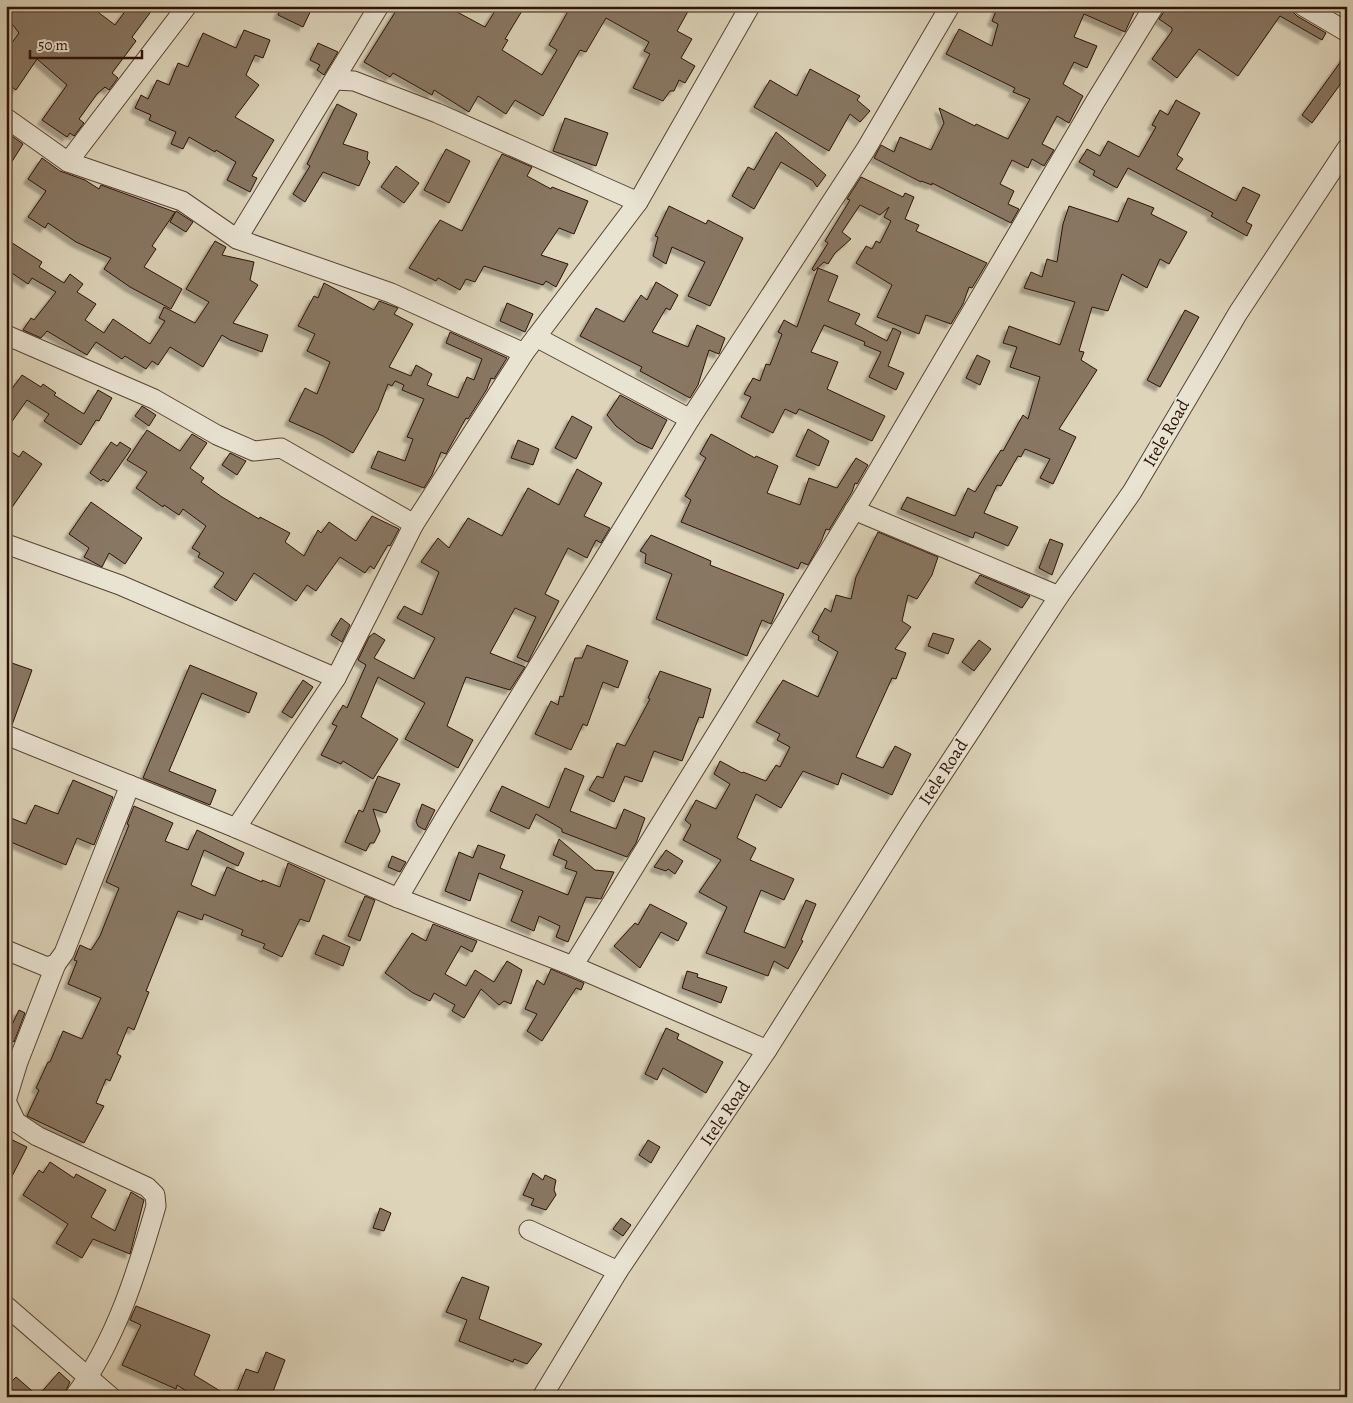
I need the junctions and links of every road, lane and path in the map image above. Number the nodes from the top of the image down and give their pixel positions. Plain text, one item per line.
1 (187, 6) edge
2 (379, 6) edge
3 (750, 6) edge
4 (950, 6) edge
5 (1154, 6) edge
6 (1303, 6) edge
7 (1347, 32) edge
8 (335, 80) junction
9 (6, 118) edge
10 (1347, 148) edge
11 (68, 162) junction
12 (638, 202) junction
13 (237, 239) junction
14 (6, 335) edge
15 (536, 337) junction
16 (524, 352) junction
17 (690, 419) junction
18 (854, 510) junction
19 (414, 524) junction
20 (6, 544) edge
21 (1059, 596) junction
22 (336, 678) junction
23 (6, 735) edge
24 (130, 785) junction
25 (236, 828) junction
26 (398, 898) junction
27 (6, 950) edge
28 (56, 964) junction
29 (573, 966) junction
30 (767, 1050) junction
31 (6, 1101) edge
32 (529, 1230) dead end
33 (618, 1271) junction
34 (6, 1306) edge
35 (89, 1377) junction
36 (74, 1397) edge
37 (110, 1397) edge
38 (542, 1397) edge

1 - 11 street
2 - 8 street
3 - 12 street
4 - 17 street
5 - 18 street
6 - 7 street
8 - 12 street
8 - 13 street
9 - 11 street
10 - 21 street, Itele Road
11 - 13 street
12 - 15 street
13 - 16 street
14 - 19 street
15 - 16 street
15 - 17 street
16 - 19 street
17 - 26 street
18 - 21 street
18 - 29 street
19 - 22 street
20 - 22 street
21 - 30 street, Itele Road
22 - 25 street
23 - 24 street
24 - 25 street
24 - 28 street
25 - 26 street
26 - 29 street
27 - 28 street
28 - 31 street
29 - 30 street
30 - 33 street, Itele Road
31 - 35 street
32 - 33 street
33 - 38 street, Itele Road
34 - 35 street
35 - 36 street
35 - 37 street

